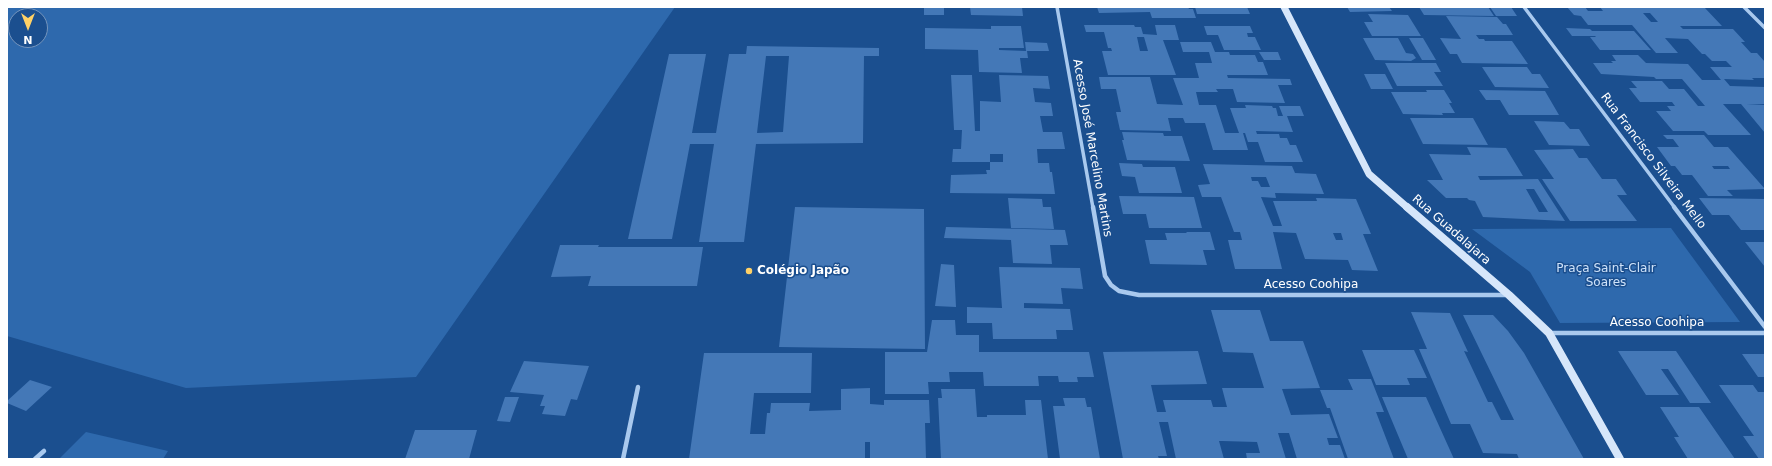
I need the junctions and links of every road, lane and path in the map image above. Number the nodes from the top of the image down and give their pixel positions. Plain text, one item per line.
1 (1057, 7) edge
2 (1284, 7) edge
3 (1524, 7) edge
4 (1744, 7) edge
5 (1765, 28) edge
6 (1115, 290) joint
7 (1509, 295) junction
8 (1765, 328) edge
9 (1549, 333) junction
10 (1765, 333) edge
11 (638, 387) dead end
12 (44, 450) dead end
13 (35, 459) edge
14 (622, 459) edge
15 (1620, 459) edge

1 - 6 street, Acesso José Marcelino Martins
2 - 7 main road, Rua Guadalajara
3 - 8 street, Rua Francisco Silveira Mello
4 - 5 street
6 - 7 street, Acesso Coohipa
7 - 9 main road, Rua Guadalajara
9 - 10 street, Acesso Coohipa
9 - 15 main road, Rua Guadalajara
11 - 14 street
12 - 13 street

